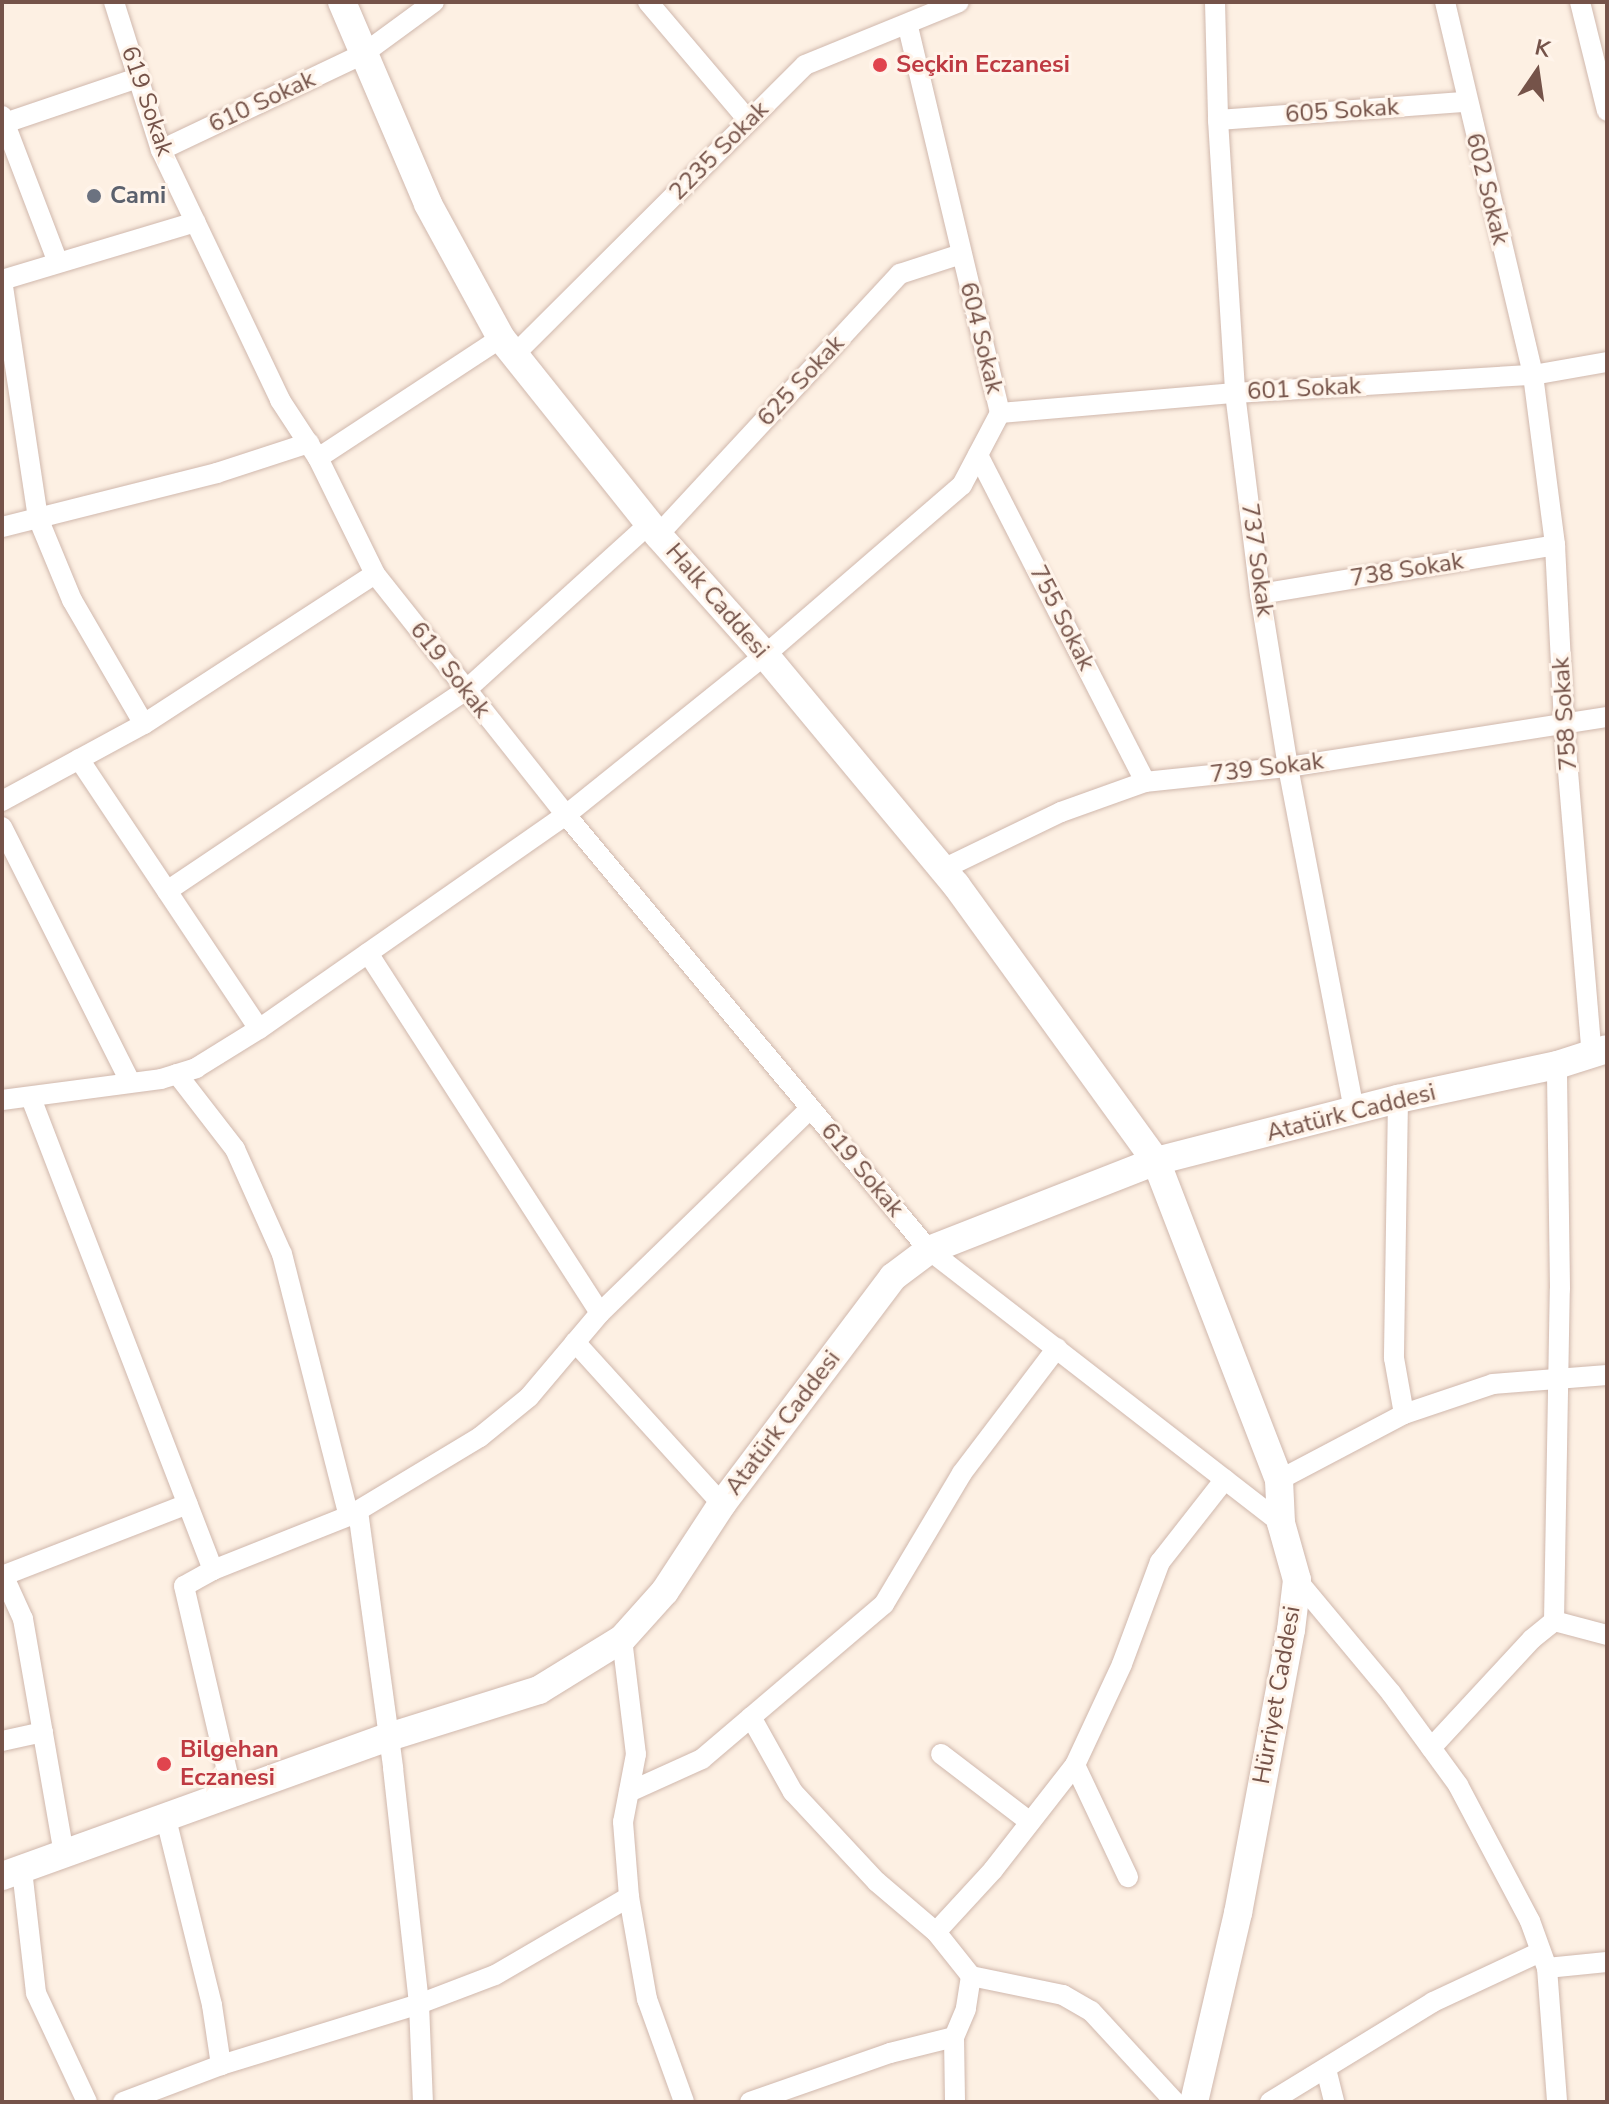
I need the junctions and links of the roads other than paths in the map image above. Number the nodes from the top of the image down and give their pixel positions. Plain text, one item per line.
1 (114, 2) edge
2 (342, 2) edge
3 (434, 2) edge
4 (648, 2) edge
5 (959, 2) edge
6 (1215, 2) edge
7 (1445, 2) edge
8 (1580, 2) edge
9 (907, 24) junction
10 (363, 54) junction
11 (138, 78) junction
12 (1466, 102) junction
13 (1607, 111) edge
14 (1218, 120) junction
15 (3, 121) edge
16 (749, 121) junction
17 (161, 150) junction
18 (195, 222) junction
19 (961, 254) junction
20 (58, 263) junction
21 (2, 280) edge
22 (508, 346) junction
23 (1607, 362) edge
24 (1533, 375) junction
25 (1235, 393) junction
26 (1000, 413) junction
27 (313, 450) junction
28 (978, 455) junction
29 (38, 518) junction
30 (2, 527) edge
31 (654, 529) junction
32 (1555, 545) junction
33 (375, 574) junction
34 (1260, 594) junction
35 (765, 655) junction
36 (466, 690) junction
37 (1607, 717) edge
38 (144, 724) junction
39 (1564, 724) junction
40 (79, 759) junction
41 (1288, 767) junction
42 (1145, 782) junction
43 (2, 801) edge
44 (566, 815) junction
45 (2, 827) edge
46 (943, 869) junction
47 (167, 891) junction
48 (368, 953) junction
49 (259, 1029) junction
50 (1599, 1052) edge
51 (1557, 1065) junction
52 (177, 1074) junction
53 (130, 1081) junction
54 (31, 1098) junction
55 (1398, 1099) junction
56 (2, 1100) edge
57 (810, 1109) junction
58 (1354, 1111) junction
59 (1156, 1161) junction
60 (929, 1250) junction
61 (600, 1313) junction
62 (575, 1342) junction
63 (1057, 1348) junction
64 (1607, 1375) edge
65 (1557, 1377) junction
66 (1404, 1414) junction
67 (1225, 1479) junction
68 (1279, 1480) junction
69 (188, 1504) junction
70 (722, 1504) junction
71 (354, 1514) junction
72 (1281, 1523) junction
73 (213, 1570) junction
74 (3, 1575) edge
75 (1297, 1580) junction
76 (1554, 1621) junction
77 (1607, 1635) edge
78 (622, 1639) junction
79 (751, 1717) junction
80 (43, 1732) junction
81 (389, 1737) junction
82 (2, 1741) edge
83 (1431, 1748) junction
84 (941, 1754) dead end
85 (1075, 1765) junction
86 (629, 1792) junction
87 (233, 1796) junction
88 (166, 1819) junction
89 (1030, 1822) junction
90 (64, 1855) junction
91 (12, 1873) edge
92 (1128, 1877) dead end
93 (629, 1897) junction
94 (936, 1932) junction
95 (1543, 1960) junction
96 (1607, 1962) edge
97 (971, 1976) junction
98 (419, 2004) junction
99 (954, 2037) junction
100 (221, 2065) junction
101 (1326, 2069) junction
102 (87, 2102) edge
103 (123, 2102) edge
104 (423, 2102) edge
105 (684, 2102) edge
106 (750, 2102) edge
107 (955, 2102) edge
108 (1175, 2102) edge
109 (1194, 2102) edge
110 (1270, 2102) edge
111 (1334, 2102) edge
112 (1557, 2102) edge

1 - 11 street, 619 Sokak
2 - 10 street, Halk Caddesi
3 - 10 street, 610 Sokak
4 - 16 street
5 - 9 street, 2235 Sokak
6 - 14 street, 737 Sokak
7 - 12 street, 602 Sokak
8 - 13 street
9 - 16 street, 2235 Sokak
9 - 19 street, 604 Sokak
10 - 17 street, 610 Sokak
10 - 22 street, Halk Caddesi
11 - 15 street
11 - 17 street, 619 Sokak
12 - 14 street, 605 Sokak
12 - 24 street, 602 Sokak
14 - 25 street, 737 Sokak
15 - 20 street
16 - 22 street, 2235 Sokak
17 - 18 street, 619 Sokak
18 - 20 street
18 - 27 street, 619 Sokak
19 - 26 street, 604 Sokak
19 - 31 street, 625 Sokak
20 - 21 street
21 - 29 street
22 - 27 street, 2235 Sokak
22 - 31 street, Halk Caddesi
23 - 24 street, 601 Sokak
24 - 25 street, 601 Sokak
24 - 32 street, 758 Sokak
25 - 26 street, 601 Sokak
25 - 34 street, 737 Sokak
26 - 28 street, 604 Sokak
27 - 29 street, 2235 Sokak
27 - 33 street, 619 Sokak
28 - 35 street, 604 Sokak
28 - 42 street, 755 Sokak
29 - 30 street, 2235 Sokak
29 - 38 street
31 - 35 street, Halk Caddesi
31 - 36 street, 625 Sokak
32 - 34 street, 738 Sokak
32 - 39 street, 758 Sokak
33 - 36 street, 619 Sokak
33 - 38 street
34 - 41 street, 737 Sokak
35 - 44 street, 604 Sokak
35 - 46 street, Halk Caddesi
36 - 44 street, 619 Sokak
36 - 47 street, 625 Sokak
37 - 39 street, 739 Sokak
38 - 40 street
39 - 41 street, 739 Sokak
39 - 50 street, 758 Sokak
40 - 43 street
40 - 47 street
41 - 42 street, 739 Sokak
41 - 58 street, 737 Sokak
42 - 46 street, 739 Sokak
44 - 48 street, 604 Sokak
44 - 57 street, 619 Sokak
45 - 53 street
46 - 59 street, Halk Caddesi
47 - 49 street
48 - 49 street, 604 Sokak
48 - 61 street
49 - 52 street, 604 Sokak
50 - 51 street, Atatürk Caddesi
51 - 55 street, Atatürk Caddesi
51 - 65 street
52 - 53 street, 604 Sokak
52 - 71 street
53 - 54 street, 604 Sokak
54 - 56 street, 604 Sokak
54 - 69 street
55 - 58 street, Atatürk Caddesi
55 - 66 street
57 - 60 street, 619 Sokak
57 - 61 street
58 - 59 street, Atatürk Caddesi
59 - 60 street, Atatürk Caddesi
59 - 68 street, Hürriyet Caddesi
60 - 63 street, 619 Sokak
60 - 70 street, Atatürk Caddesi
61 - 62 street
62 - 70 street
62 - 71 street
63 - 67 street, 619 Sokak
63 - 79 street
64 - 65 street
65 - 66 street
65 - 76 street
66 - 68 street
67 - 72 street, 619 Sokak
67 - 85 street
68 - 72 street, Hürriyet Caddesi
69 - 73 street
69 - 74 street
70 - 78 street, Atatürk Caddesi
71 - 73 street
71 - 81 street
72 - 75 street, Hürriyet Caddesi
73 - 87 street
74 - 80 street
75 - 83 street
75 - 109 street, Hürriyet Caddesi
76 - 77 street
76 - 83 street
78 - 81 street, Atatürk Caddesi
78 - 86 street
79 - 86 street
79 - 94 street
80 - 82 street
80 - 90 street
81 - 87 street, Atatürk Caddesi
81 - 98 street
83 - 95 street
84 - 89 street
85 - 89 street
85 - 92 street
86 - 93 street
87 - 88 street, Atatürk Caddesi
88 - 90 street, Atatürk Caddesi
88 - 100 street
89 - 94 street
90 - 91 street, Atatürk Caddesi
91 - 102 street
93 - 98 street
93 - 105 street
94 - 97 street
95 - 96 street
95 - 101 street
95 - 112 street
97 - 99 street
97 - 108 street
98 - 100 street
98 - 104 street
99 - 106 street
99 - 107 street
100 - 103 street
101 - 110 street
101 - 111 street

